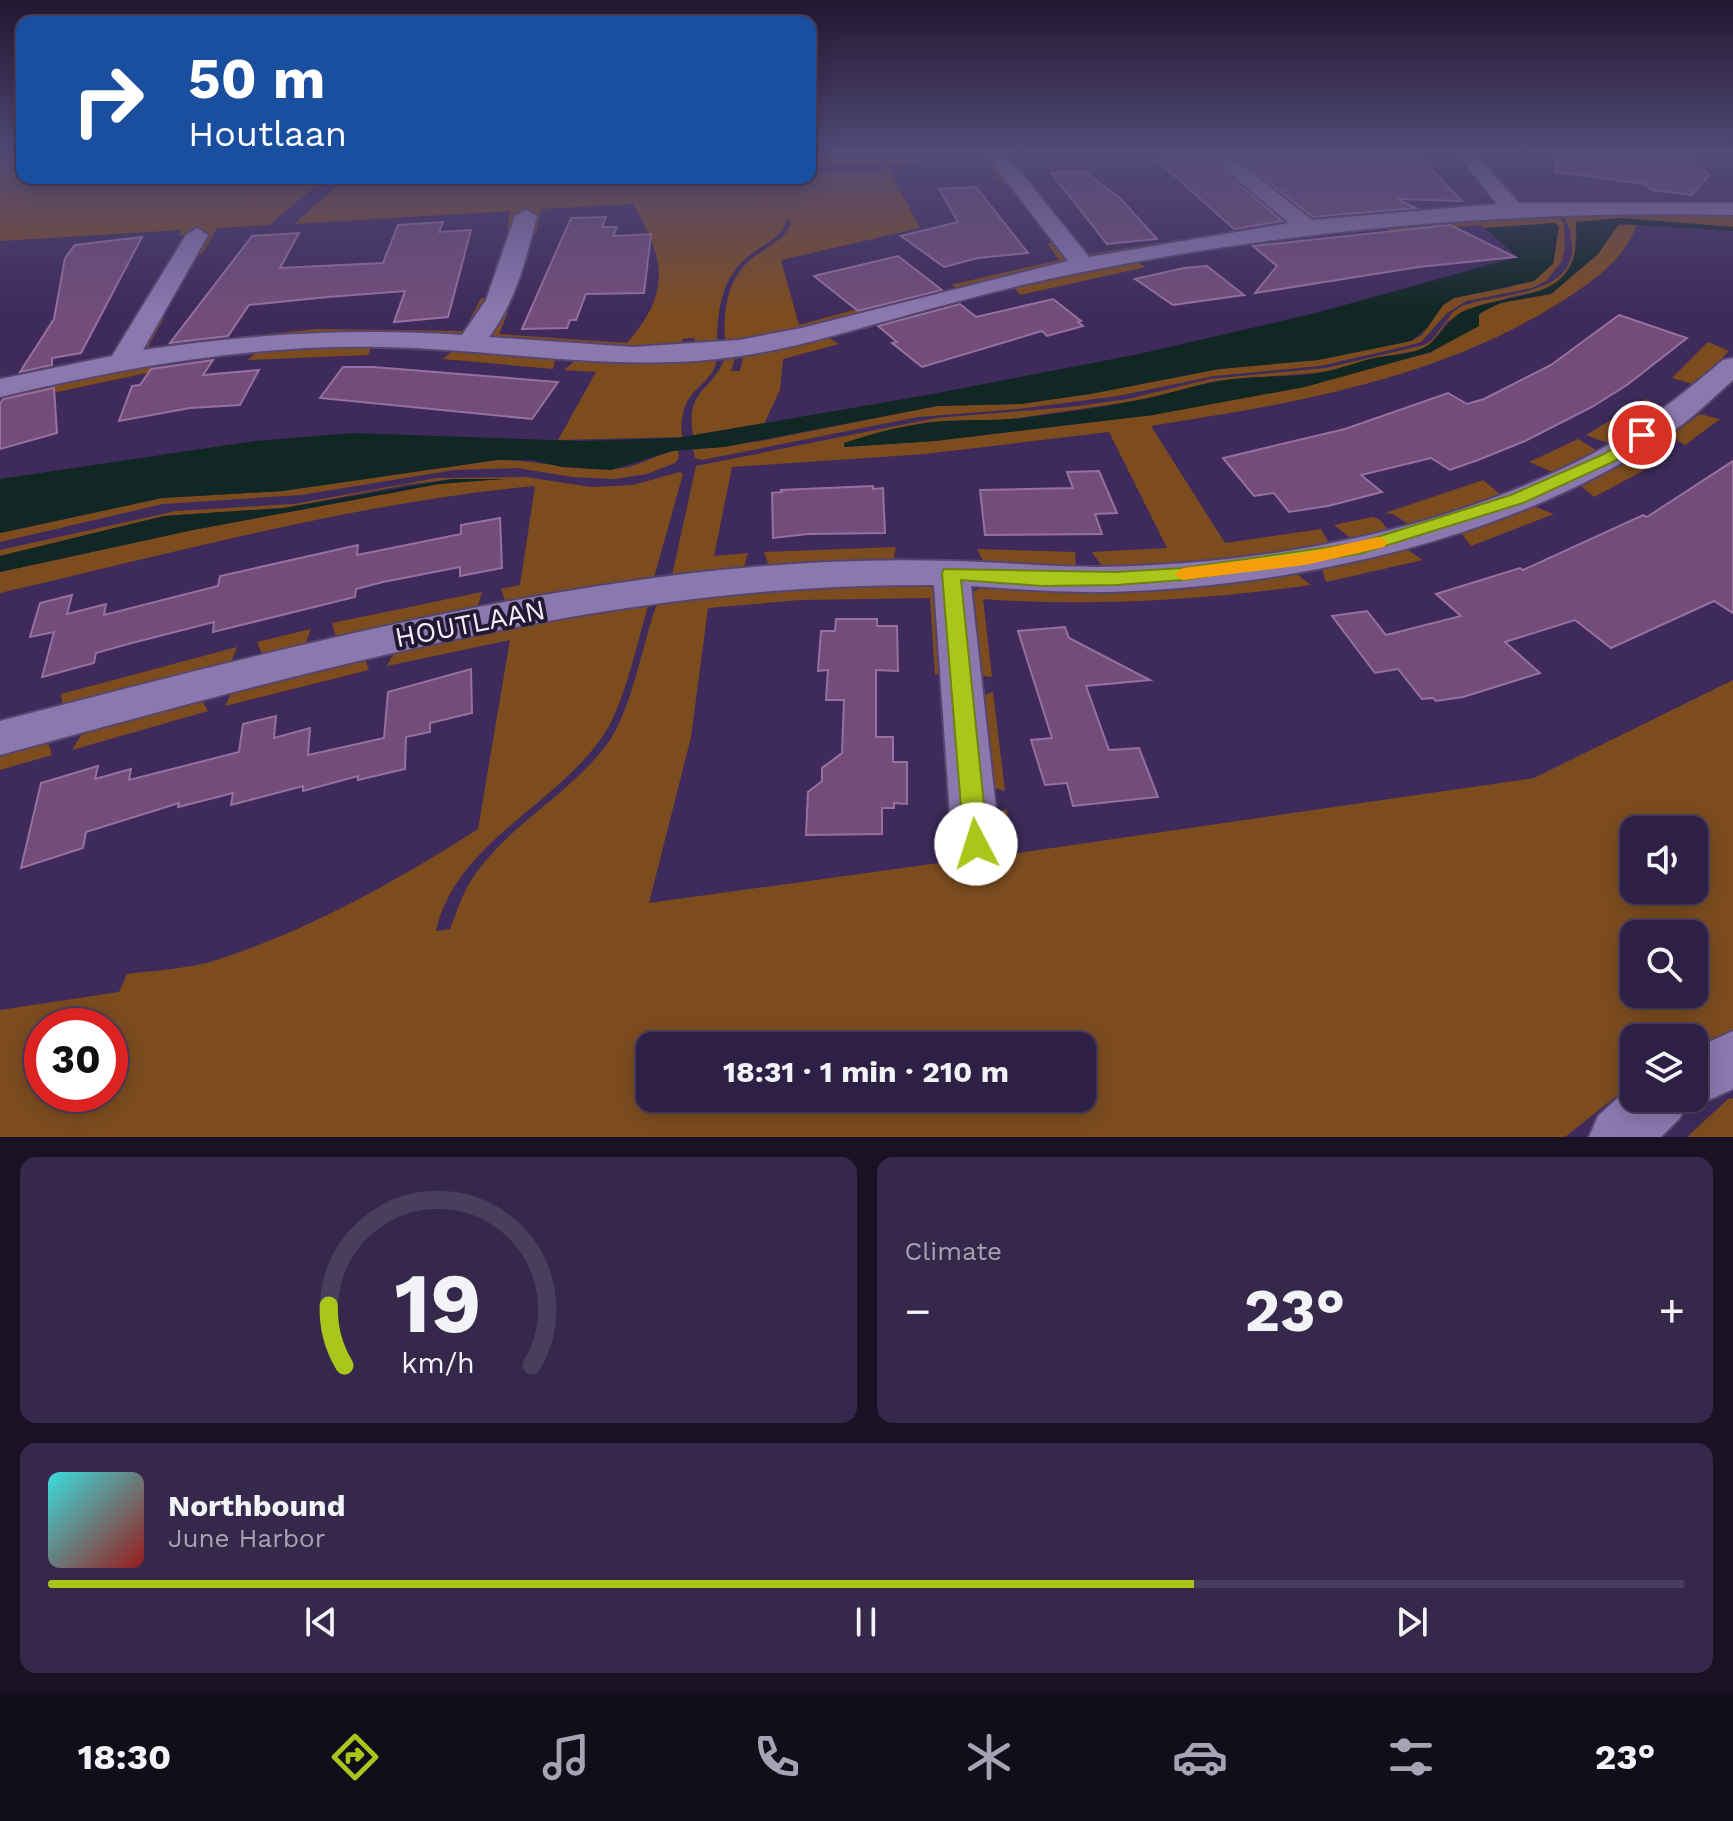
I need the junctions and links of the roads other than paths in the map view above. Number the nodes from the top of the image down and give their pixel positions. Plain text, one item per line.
1 (1036, 205) edge
2 (1280, 205) edge
3 (1509, 205) edge
4 (1733, 209) edge
5 (1513, 210) junction
6 (526, 216) dead end
7 (1307, 227) junction
8 (197, 235) dead end
9 (1083, 265) junction
10 (470, 343) junction
11 (123, 361) junction
12 (1733, 366) edge
13 (0, 388) edge
14 (951, 573) junction
15 (0, 738) edge
16 (976, 844) dead end
17 (1733, 1059) edge
18 (1708, 1072) edge
19 (1645, 1112) edge
20 (1619, 1137) edge

1 - 9 street
2 - 7 street
3 - 5 street
4 - 5 street
5 - 7 street
6 - 10 street
7 - 9 street
8 - 11 street
9 - 10 street
10 - 11 street
11 - 13 street
12 - 14 street, HOUTLAAN
14 - 15 street, HOUTLAAN
14 - 16 street
17 - 18 street
19 - 20 street

